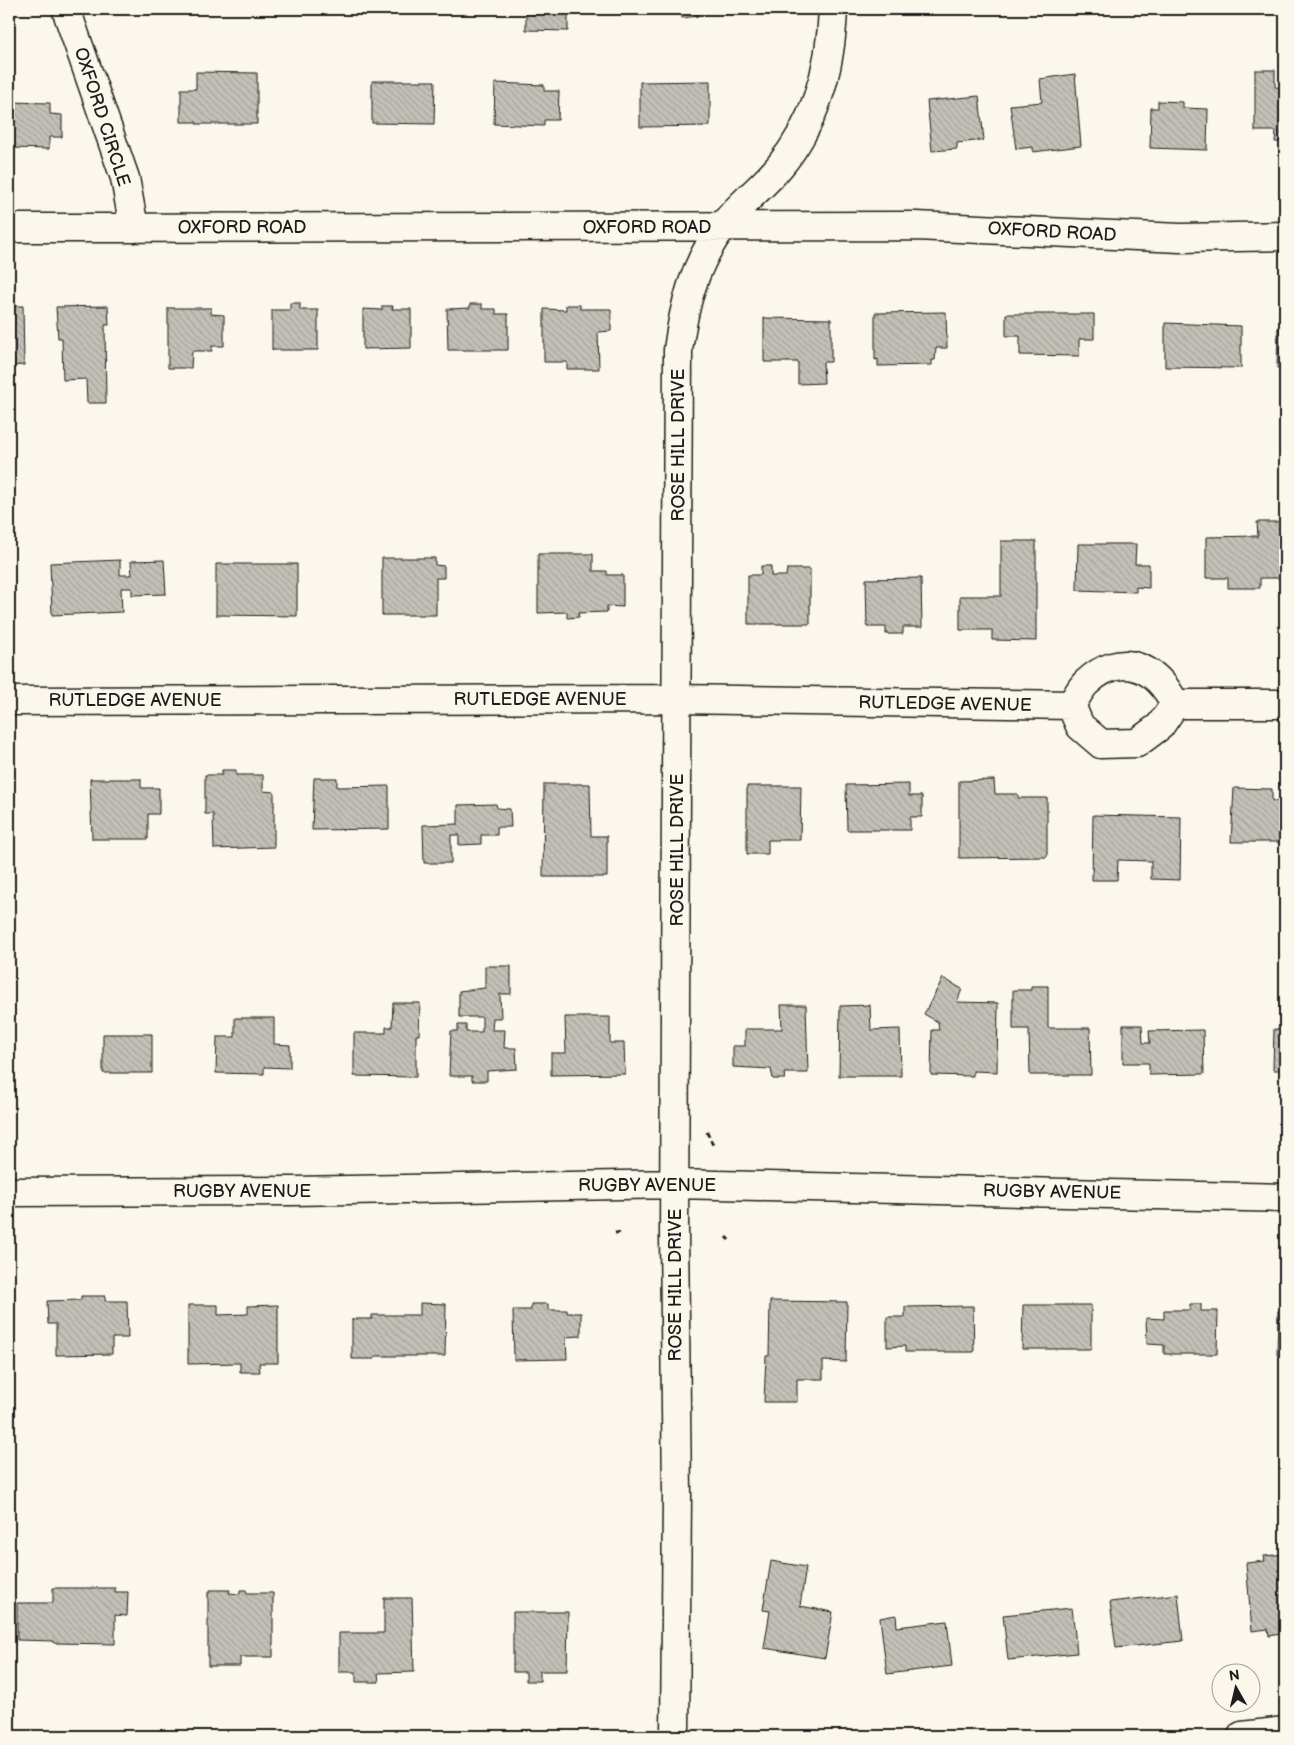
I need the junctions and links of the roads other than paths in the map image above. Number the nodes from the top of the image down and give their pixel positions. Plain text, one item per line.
1 (66, 9) edge
2 (833, 9) edge
3 (722, 227) junction
4 (9, 228) edge
5 (134, 228) junction
6 (1285, 236) edge
7 (677, 699) junction
8 (9, 701) edge
9 (1175, 704) junction
10 (1285, 704) edge
11 (1071, 705) junction
12 (675, 1184) junction
13 (9, 1192) edge
14 (1285, 1198) edge
15 (1285, 1731) edge
16 (675, 1736) edge
17 (1242, 1736) edge

1 - 5 street, OXFORD CIRCLE
2 - 3 street, ROSE HILL DRIVE
3 - 5 street, OXFORD ROAD
3 - 6 street, OXFORD ROAD
3 - 7 street, ROSE HILL DRIVE
4 - 5 street, OXFORD ROAD
7 - 8 street, RUTLEDGE AVENUE
7 - 11 street, RUTLEDGE AVENUE
7 - 12 street, ROSE HILL DRIVE
9 - 10 street
9 - 11 street
9 - 11 street
12 - 13 street, RUGBY AVENUE
12 - 14 street, RUGBY AVENUE
12 - 16 street, ROSE HILL DRIVE
15 - 17 street

